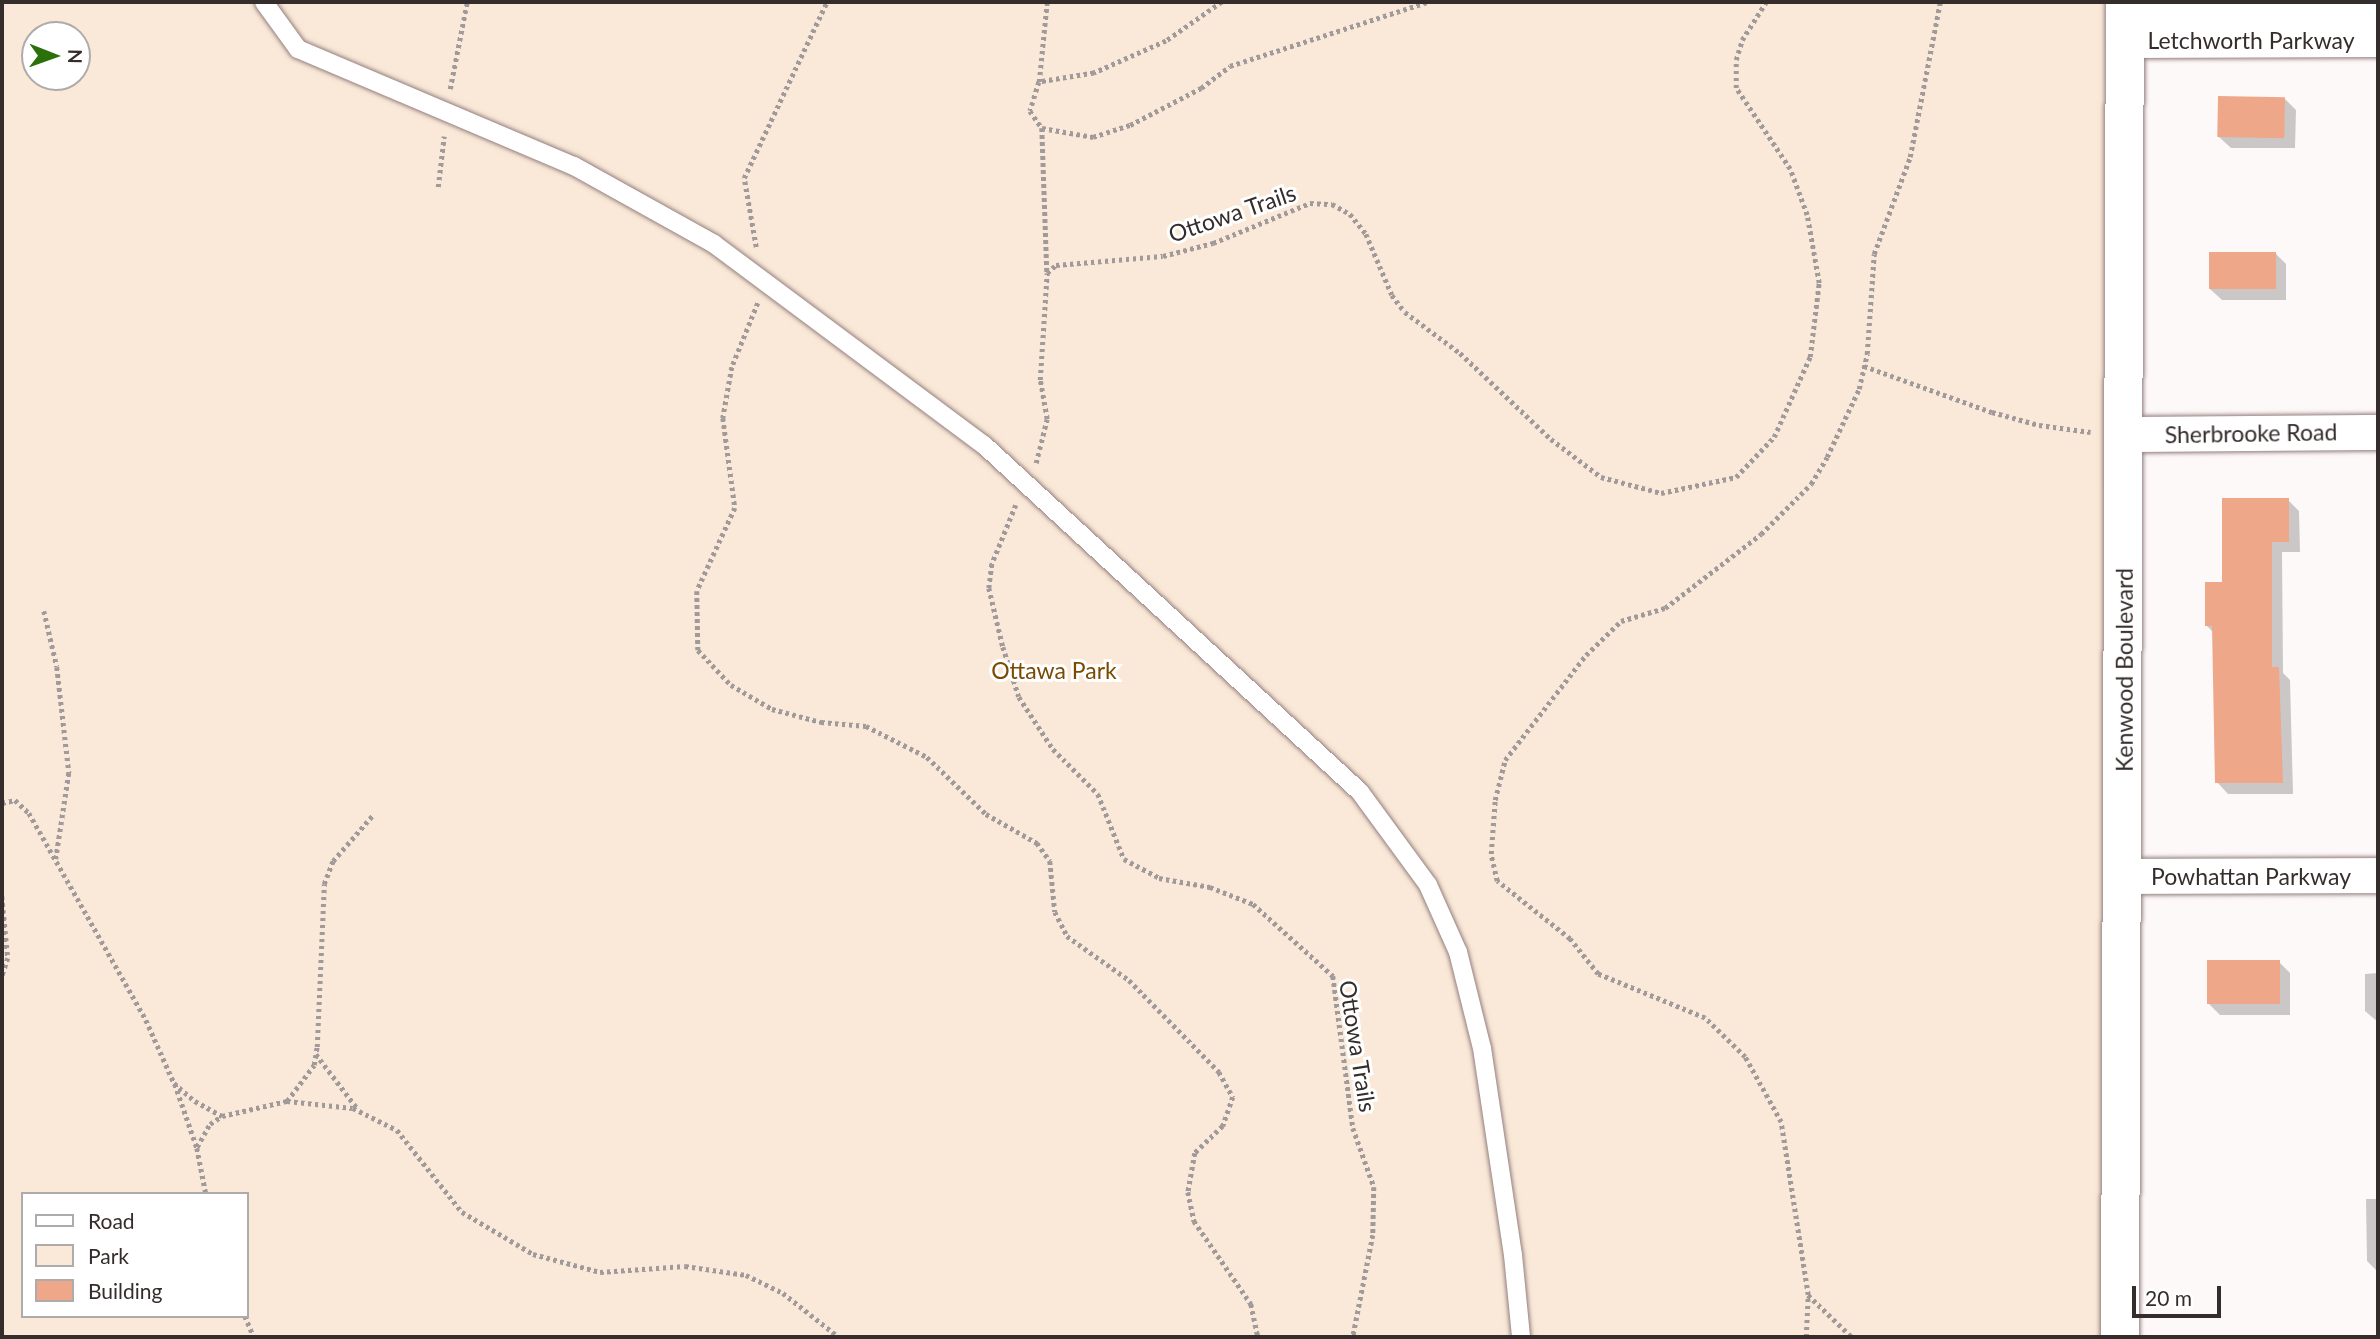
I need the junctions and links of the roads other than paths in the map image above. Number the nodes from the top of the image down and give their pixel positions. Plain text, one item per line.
1 (264, 2) edge
2 (2378, 8) edge
3 (2125, 17) edge
4 (2378, 39) edge
5 (2378, 432) edge
6 (2124, 434) junction
7 (2378, 875) edge
8 (2124, 876) junction
9 (1521, 1337) edge
10 (2120, 1337) edge

1 - 9 lane
2 - 3 street, Letchworth Parkway
3 - 4 street, Letchworth Parkway
3 - 6 street, Kenwood Boulevard
5 - 6 street, Sherbrooke Road
6 - 8 street, Kenwood Boulevard
7 - 8 street, Powhattan Parkway
8 - 10 street, Kenwood Boulevard

